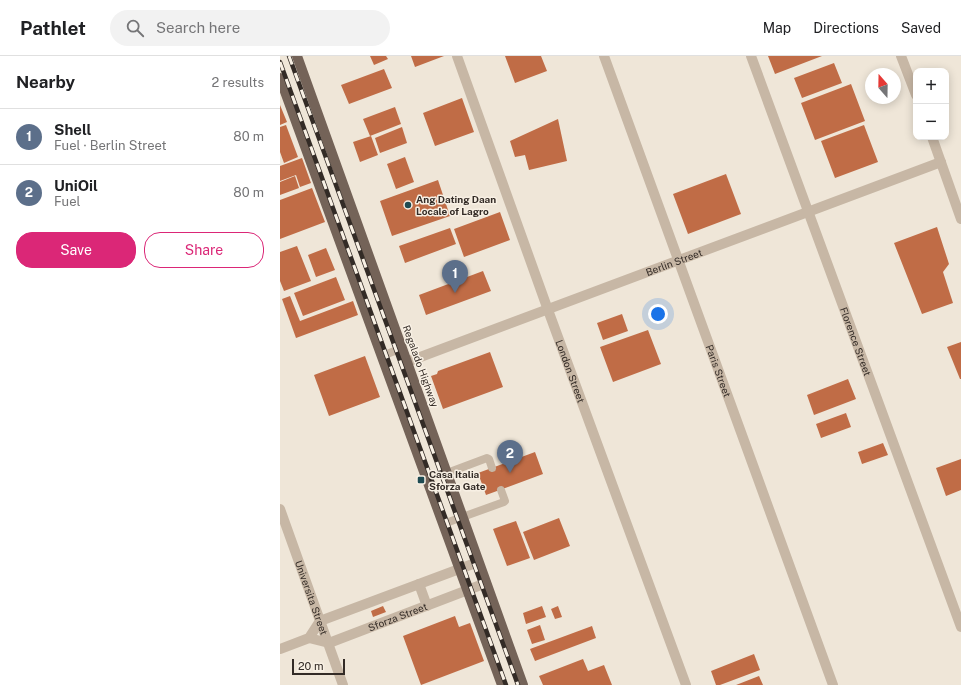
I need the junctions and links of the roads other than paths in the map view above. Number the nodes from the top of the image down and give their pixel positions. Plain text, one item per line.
1 (297, 56) edge
2 (457, 56) edge
3 (604, 56) edge
4 (751, 56) edge
5 (901, 56) edge
6 (280, 78) edge
7 (913, 87) edge
8 (933, 140) edge
9 (941, 162) junction
10 (808, 213) junction
11 (961, 219) edge
12 (678, 261) junction
13 (548, 310) junction
14 (402, 348) junction
15 (382, 356) junction
16 (407, 362) junction
17 (492, 468) dead end
18 (447, 473) junction
19 (501, 490) dead end
20 (280, 510) edge
21 (463, 517) junction
22 (443, 524) junction
23 (478, 562) junction
24 (459, 569) junction
25 (419, 584) junction
26 (486, 584) junction
27 (467, 591) junction
28 (427, 606) junction
29 (320, 621) junction
30 (961, 627) edge
31 (309, 638) junction
32 (328, 643) junction
33 (280, 649) edge
34 (344, 685) edge
35 (502, 685) edge
36 (523, 685) edge
37 (686, 685) edge
38 (833, 685) edge

1 - 14 main road, Regalado Highway
2 - 13 street, London Street
3 - 12 street, Paris Street
4 - 10 street, Florence Street
5 - 7 street
6 - 15 main road
8 - 9 street
9 - 10 street, Berlin Street
9 - 11 street
10 - 12 street, Berlin Street
10 - 30 street, Florence Street
12 - 13 street, Berlin Street
12 - 38 street, Paris Street
13 - 16 street, Berlin Street
13 - 37 street, London Street
14 - 15 lane
14 - 16 main road, Regalado Highway
15 - 22 main road
16 - 18 main road, Regalado Highway
17 - 18 lane
18 - 21 main road, Regalado Highway
19 - 21 lane
20 - 29 street, Universita Street
21 - 22 lane
21 - 23 main road, Regalado Highway
22 - 24 main road
23 - 24 street
23 - 26 main road, Regalado Highway
24 - 25 street
24 - 27 main road
25 - 28 street
25 - 29 street
26 - 27 street, Sforza Street
26 - 36 main road, Regalado Highway
27 - 28 street, Sforza Street
27 - 35 main road
28 - 32 street, Sforza Street
29 - 31 street
29 - 32 street, Universita Street
31 - 32 street
31 - 33 street
32 - 34 street, Universita Street

